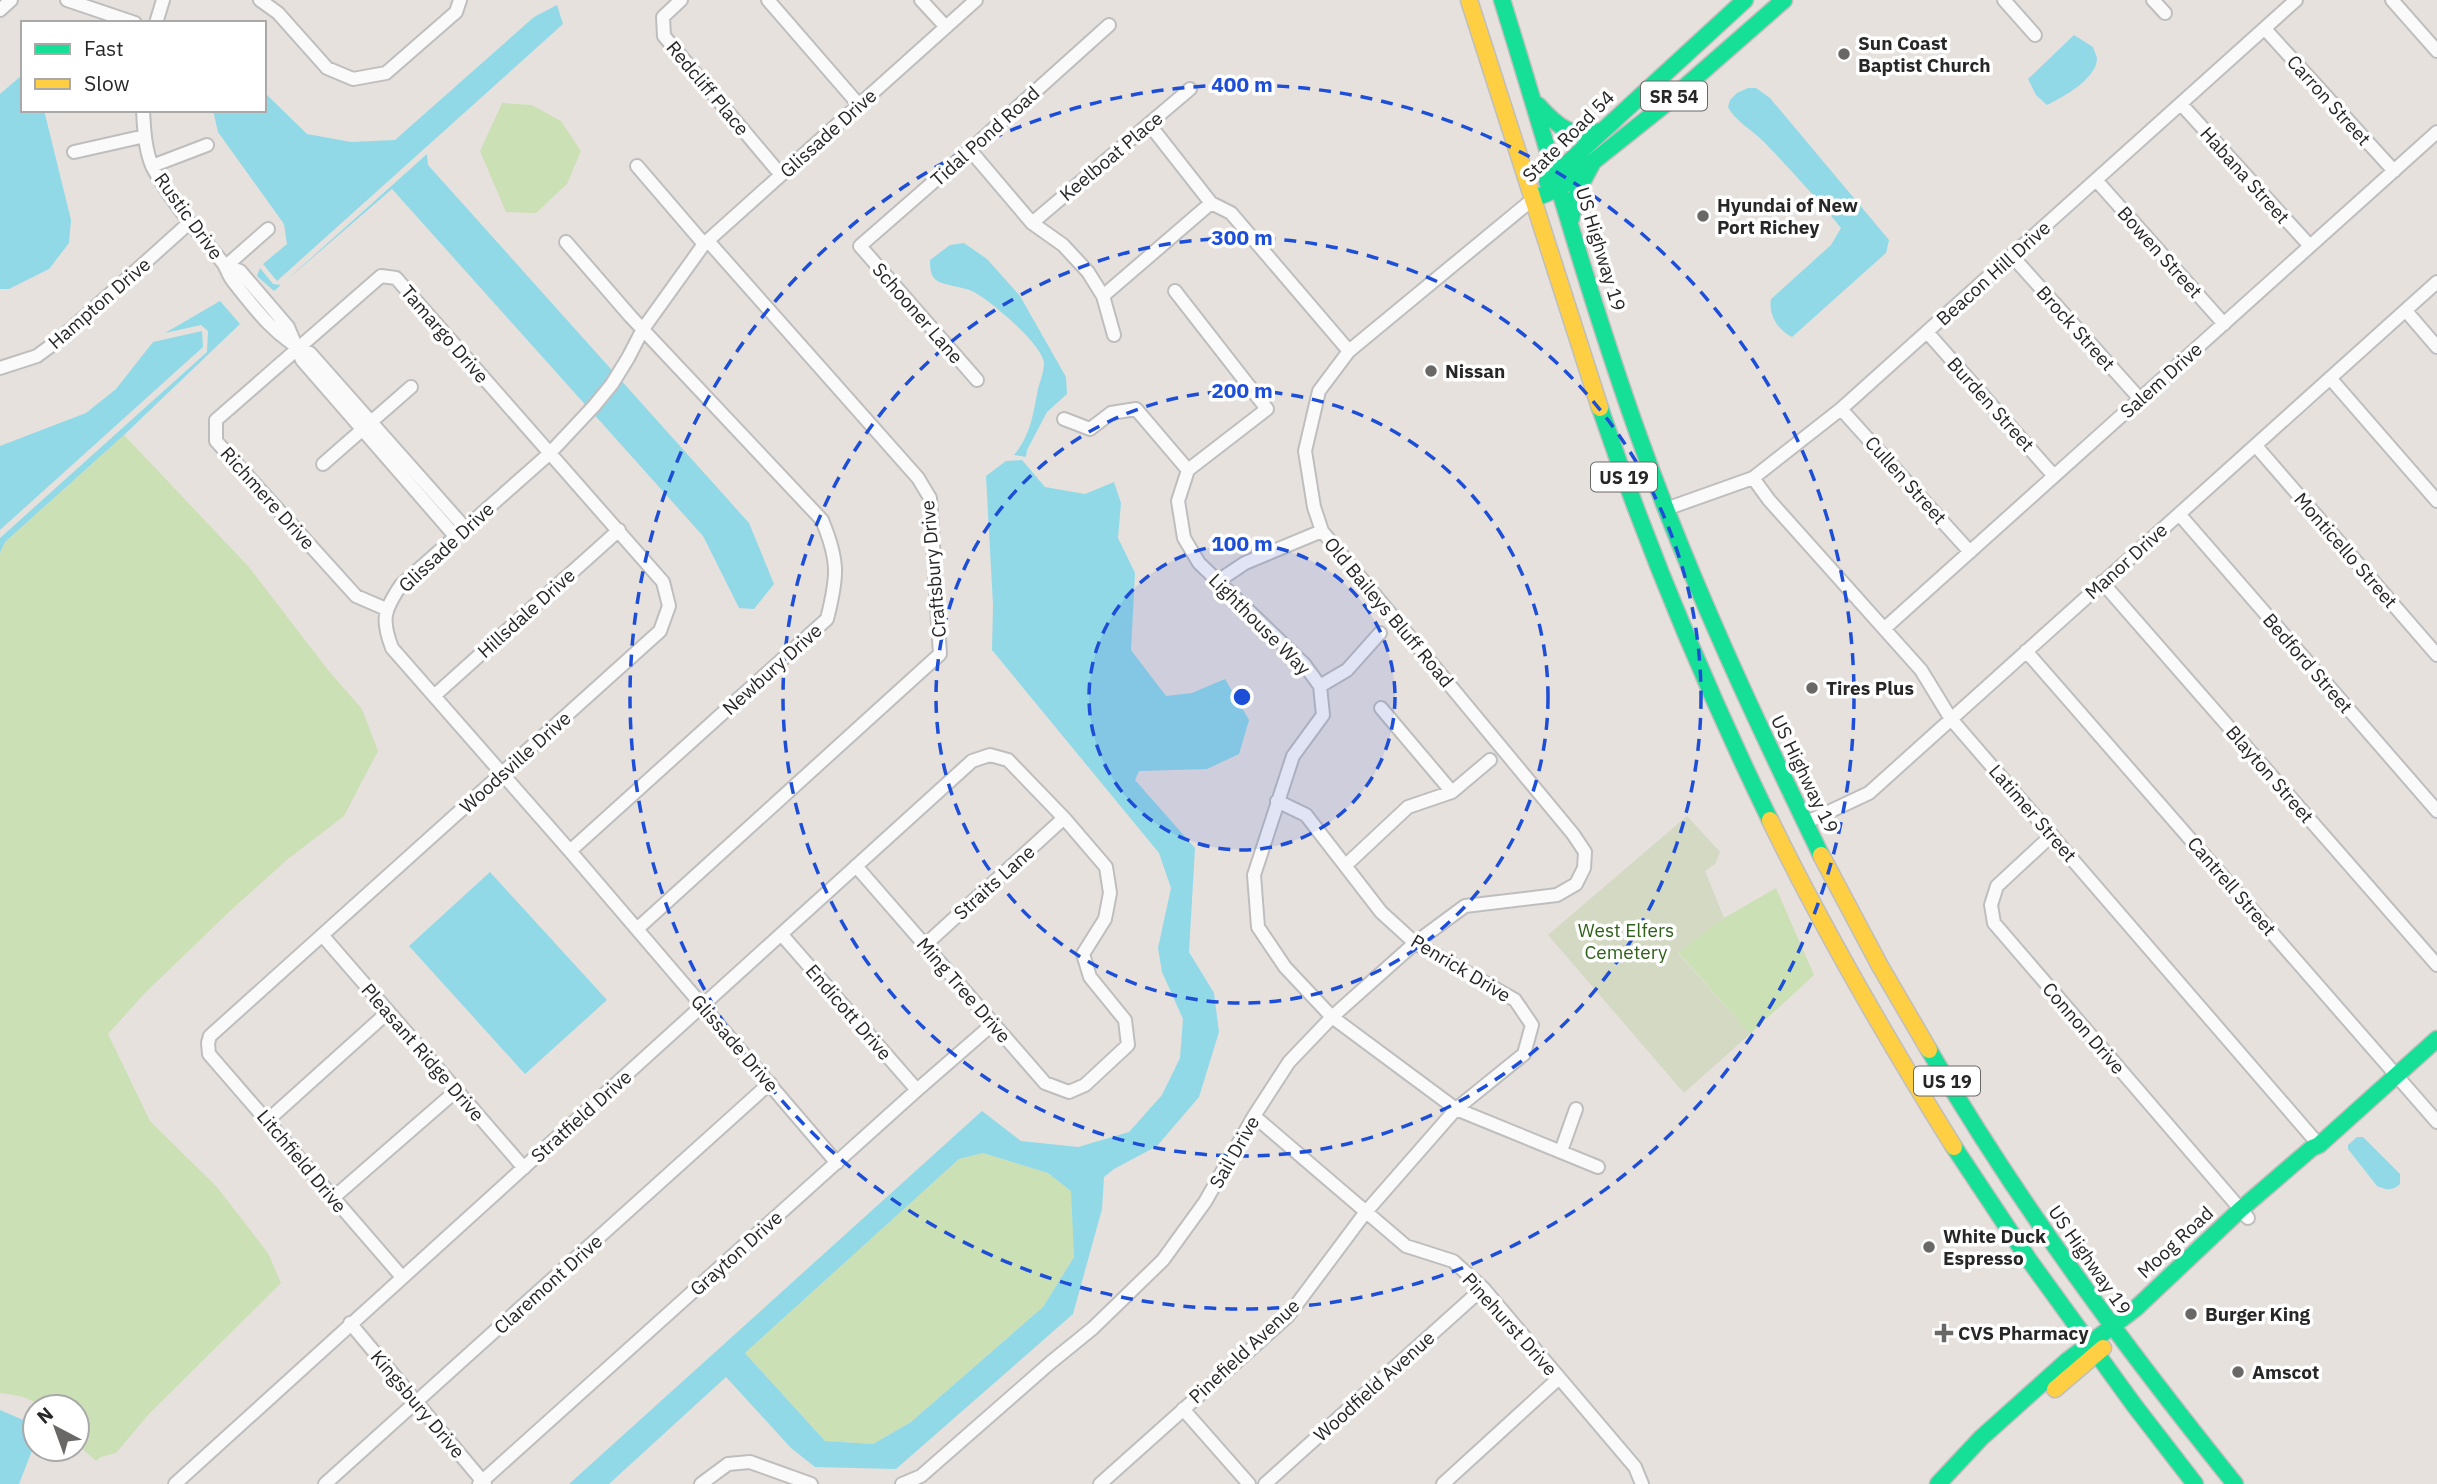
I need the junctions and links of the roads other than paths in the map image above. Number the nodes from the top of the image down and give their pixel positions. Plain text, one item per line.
1 (11, 0) edge
2 (67, 0) edge
3 (163, 0) edge
4 (260, 0) edge
5 (460, 0) edge
6 (681, 0) edge
7 (768, 0) edge
8 (921, 0) edge
9 (976, 0) edge
10 (1469, 0) edge
11 (1502, 0) edge
12 (1770, 0) edge
13 (1784, 0) edge
14 (2004, 0) edge
15 (2153, 0) edge
16 (2296, 0) edge
17 (2392, 0) edge
18 (1741, 2) edge
19 (0, 10) edge
20 (2165, 13) dead end
21 (1764, 19) junction
22 (129, 21) edge
23 (157, 21) edge
24 (1109, 25) dead end
25 (946, 27) junction
26 (2264, 29) junction
27 (2035, 35) dead end
28 (2437, 51) edge
29 (1190, 89) dead end
30 (1534, 100) junction
31 (2181, 104) junction
32 (859, 105) junction
33 (143, 112) edge
34 (1149, 124) junction
35 (1600, 131) junction
36 (2437, 132) edge
37 (145, 136) junction
38 (207, 145) dead end
39 (971, 150) junction
40 (74, 152) dead end
41 (1593, 162) junction
42 (152, 166) junction
43 (637, 166) dead end
44 (2394, 171) junction
45 (781, 174) junction
46 (1558, 180) junction
47 (2096, 180) junction
48 (1533, 199) junction
49 (1211, 203) junction
50 (1571, 222) junction
51 (189, 223) junction
52 (1032, 223) junction
53 (268, 229) dead end
54 (566, 242) dead end
55 (706, 243) junction
56 (860, 246) joint
57 (2310, 247) junction
58 (2012, 256) junction
59 (226, 266) junction
60 (2437, 282) edge
61 (1175, 291) dead end
62 (1103, 296) junction
63 (2406, 311) junction
64 (2224, 324) junction
65 (643, 329) junction
66 (1927, 332) junction
67 (1114, 335) dead end
68 (2437, 346) edge
69 (297, 348) junction
70 (1349, 351) junction
71 (0, 368) edge
72 (2330, 377) junction
73 (977, 380) dead end
74 (411, 387) dead end
75 (2140, 399) junction
76 (1842, 409) junction
77 (1064, 419) dead end
78 (367, 426) junction
79 (2256, 446) junction
80 (549, 454) junction
81 (323, 464) dead end
82 (1188, 470) junction
83 (2054, 476) junction
84 (1753, 478) junction
85 (2437, 500) edge
86 (1666, 509) junction
87 (2179, 514) junction
88 (619, 530) junction
89 (1322, 531) junction
90 (460, 532) junction
91 (1970, 552) junction
92 (1218, 581) junction
93 (2102, 582) junction
94 (386, 609) junction
95 (1885, 628) junction
96 (1380, 633) dead end
97 (2026, 651) junction
98 (2437, 655) edge
99 (1320, 685) junction
100 (434, 696) junction
101 (1714, 700) junction
102 (1381, 708) dead end
103 (1951, 719) junction
104 (1490, 760) dead end
105 (502, 774) junction
106 (1452, 792) junction
107 (1277, 801) junction
108 (2437, 811) edge
109 (1064, 818) junction
110 (1805, 823) junction
111 (2052, 835) junction
112 (1780, 840) junction
113 (570, 851) junction
114 (1346, 865) junction
115 (856, 866) junction
116 (1584, 868) joint
117 (637, 929) junction
118 (322, 935) junction
119 (782, 935) junction
120 (1415, 943) junction
121 (925, 945) junction
122 (2437, 965) edge
123 (1888, 980) junction
124 (703, 1006) junction
125 (388, 1012) junction
126 (1332, 1017) junction
127 (994, 1024) junction
128 (2437, 1039) edge
129 (208, 1043) joint
130 (2396, 1075) junction
131 (770, 1083) junction
132 (457, 1090) junction
133 (917, 1090) junction
134 (1456, 1109) junction
135 (1576, 1110) dead end
136 (1254, 1116) junction
137 (268, 1120) junction
138 (2437, 1122) edge
139 (2319, 1145) junction
140 (1561, 1151) junction
141 (837, 1163) junction
142 (1598, 1167) dead end
143 (524, 1168) junction
144 (334, 1198) junction
145 (1365, 1213) junction
146 (2244, 1214) junction
147 (402, 1277) junction
148 (1483, 1289) junction
149 (350, 1324) junction
150 (2114, 1331) junction
151 (2092, 1349) junction
152 (1559, 1378) junction
153 (417, 1401) junction
154 (1183, 1409) junction
155 (482, 1483) edge
156 (175, 1484) edge
157 (325, 1484) edge
158 (701, 1484) edge
159 (811, 1484) edge
160 (902, 1484) edge
161 (1100, 1484) edge
162 (1249, 1484) edge
163 (1265, 1484) edge
164 (1443, 1484) edge
165 (1642, 1484) edge
166 (1938, 1484) edge
167 (1945, 1484) edge
168 (2195, 1484) edge
169 (2235, 1484) edge

1 - 19 street
2 - 22 street
3 - 23 street
4 - 5 street
6 - 45 street, Redcliff Place
7 - 32 street
8 - 25 street
9 - 25 street, Glissade Drive
10 - 48 main road, US 19
11 - 30 main road, US Highway 19 / US 19
12 - 21 main road
13 - 21 main road, State Road 54 / SR 54
14 - 27 street
15 - 20 street
16 - 26 street, Beacon Hill Drive
17 - 28 street
18 - 35 main road, State Road 54 / SR 54
21 - 41 main road, State Road 54 / SR 54
24 - 39 street, Tidal Pond Road
25 - 32 street, Glissade Drive
26 - 31 street, Beacon Hill Drive
26 - 44 street, Carron Street
29 - 34 street, Keelboat Place
30 - 35 main road
30 - 46 main road, US Highway 19 / US 19
31 - 47 street, Beacon Hill Drive
31 - 57 street, Habana Street
32 - 45 street, Glissade Drive
33 - 37 street, Rustic Drive
34 - 49 street
34 - 52 street, Keelboat Place
35 - 46 main road, State Road 54 / SR 54
36 - 44 street, Salem Drive
37 - 40 street
37 - 42 street, Rustic Drive
38 - 42 street, Rustic Drive
39 - 52 street
39 - 56 street, Tidal Pond Road
41 - 46 main road, State Road 54 / SR 54
41 - 50 main road
42 - 51 street, Rustic Drive
43 - 55 street
44 - 57 street, Salem Drive
45 - 55 street, Glissade Drive
46 - 48 main road, State Road 54 / SR 54
46 - 50 main road, US Highway 19 / US 19
47 - 58 street, Beacon Hill Drive
47 - 64 street, Bowen Street
48 - 70 street, Old Baileys Bluff Road
48 - 101 main road, US 19
49 - 62 street
49 - 70 street
50 - 86 main road, US Highway 19 / US 19
51 - 59 street, Rustic Drive
51 - 71 street, Hampton Drive
52 - 62 street
53 - 59 street, Rustic Drive
54 - 65 street, Newbury Drive
55 - 65 street, Glissade Drive
55 - 117 street, Craftsbury Drive
56 - 73 street, Schooner Lane
57 - 64 street, Salem Drive
58 - 66 street, Beacon Hill Drive
58 - 75 street, Brock Street
59 - 69 street, Rustic Drive
60 - 63 street, Manor Drive
61 - 82 street
62 - 67 street
63 - 68 street
63 - 72 street, Manor Drive
64 - 75 street, Salem Drive
65 - 80 street, Glissade Drive
65 - 113 street, Newbury Drive
66 - 76 street, Beacon Hill Drive
66 - 83 street, Burden Street
69 - 78 street, Rustic Drive
69 - 80 street, Tamargo Drive
69 - 94 street, Richmere Drive
70 - 89 street, Old Baileys Bluff Road
72 - 79 street, Manor Drive
72 - 85 street
74 - 78 street
75 - 83 street, Salem Drive
76 - 84 street, Beacon Hill Drive
76 - 91 street, Cullen Street
77 - 82 street
78 - 81 street
78 - 90 street, Rustic Drive
79 - 87 street, Manor Drive
79 - 98 street, Monticello Street
80 - 88 street, Woodsville Drive
80 - 90 street, Glissade Drive
82 - 92 street, Lighthouse Way
83 - 91 street, Salem Drive
84 - 86 street, Beacon Hill Drive
84 - 95 street, Latimer Street
86 - 110 main road, US Highway 19 / US 19
87 - 93 street, Manor Drive
87 - 108 street, Bedford Street
88 - 100 street, Hillsdale Drive
88 - 105 street, Woodsville Drive
89 - 92 street
89 - 116 street, Old Baileys Bluff Road
90 - 94 street, Glissade Drive
91 - 95 street, Salem Drive
92 - 99 street, Lighthouse Way
93 - 97 street, Manor Drive
93 - 122 street, Blayton Street
94 - 100 street, Glissade Drive
95 - 103 street, Latimer Street
96 - 99 street
97 - 103 street, Manor Drive
97 - 130 street, Cantrell Street
99 - 107 street, Lighthouse Way
100 - 105 street, Glissade Drive
101 - 110 main road
101 - 112 main road, US 19
102 - 106 street
103 - 110 street, Manor Drive
103 - 111 street, Latimer Street
104 - 106 street
105 - 113 street, Glissade Drive
105 - 118 street, Woodsville Drive
106 - 114 street
107 - 114 street, Penrick Drive
107 - 126 street, Lighthouse Way
109 - 115 street, Stratfield Drive
109 - 121 street, Straits Lane
109 - 127 street, Ming Tree Drive
110 - 123 main road, US Highway 19 / US 19
111 - 139 street, Latimer Street
111 - 146 street, Connon Drive
112 - 123 main road
112 - 151 main road, US 19
113 - 117 street, Glissade Drive
114 - 120 street, Penrick Drive
115 - 119 street, Stratfield Drive
115 - 121 street, Ming Tree Drive
116 - 120 street, Sail Drive
117 - 124 street, Glissade Drive
118 - 125 street, Pleasant Ridge Drive
118 - 129 street, Woodsville Drive
119 - 124 street, Stratfield Drive
119 - 133 street, Endicott Drive
120 - 126 street, Sail Drive
120 - 134 street, Penrick Drive
121 - 127 street, Ming Tree Drive
123 - 150 main road, US Highway 19 / US 19
124 - 131 street, Glissade Drive
124 - 143 street, Stratfield Drive
125 - 132 street, Pleasant Ridge Drive
125 - 137 street
126 - 134 street, Lighthouse Way
126 - 136 street, Sail Drive
127 - 133 street, Grayton Drive
128 - 130 main road, Moog Road
129 - 137 street, Litchfield Drive
130 - 138 street, Cantrell Street
130 - 139 main road, Moog Road
131 - 141 street, Glissade Drive
131 - 153 street, Claremont Drive
132 - 143 street, Pleasant Ridge Drive
132 - 144 street
133 - 141 street, Grayton Drive
134 - 140 street, Lighthouse Way
134 - 145 street, Pinefield Avenue
135 - 140 street
136 - 145 street, Pinehurst Drive
136 - 160 street, Sail Drive
137 - 144 street, Litchfield Drive
139 - 146 main road, Moog Road
140 - 142 street, Lighthouse Way
141 - 155 street, Grayton Drive
143 - 147 street, Stratfield Drive
144 - 147 street, Litchfield Drive
145 - 148 street, Pinehurst Drive
145 - 154 street, Pinefield Avenue
146 - 150 main road, Moog Road
147 - 149 street, Stratfield Drive
148 - 152 street, Pinehurst Drive
148 - 163 street, Woodfield Avenue
149 - 153 street, Kingsbury Drive
149 - 156 street, Stratfield Drive
150 - 151 main road, Moog Road
150 - 169 main road, US Highway 19 / US 19
151 - 166 main road, Moog Road
151 - 167 main road, Moog Road
151 - 168 main road, US 19
152 - 164 street
152 - 165 street, Pinehurst Drive
153 - 155 street, Kingsbury Drive
153 - 157 street, Claremont Drive
154 - 161 street, Pinefield Avenue
154 - 162 street
158 - 159 street

